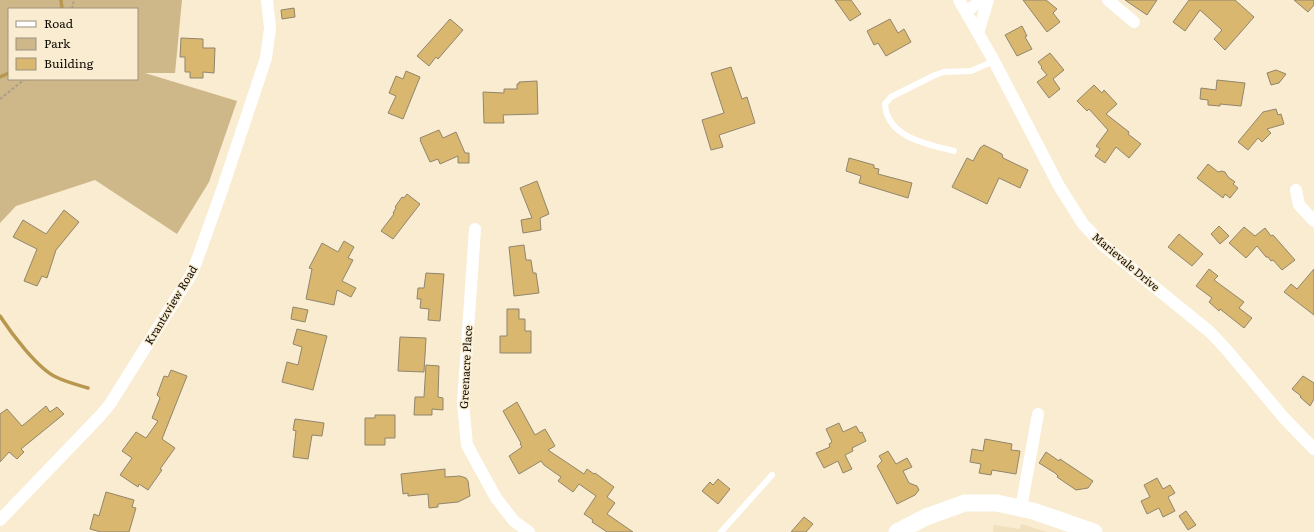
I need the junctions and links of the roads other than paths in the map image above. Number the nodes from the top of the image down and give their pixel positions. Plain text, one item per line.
1 (267, 0) edge
2 (959, 0) edge
3 (982, 0) edge
4 (988, 0) edge
5 (1108, 0) edge
6 (966, 12) junction
7 (1134, 22) dead end
8 (978, 33) junction
9 (994, 61) junction
10 (954, 151) dead end
11 (1296, 190) dead end
12 (1314, 221) edge
13 (475, 229) dead end
14 (1038, 414) dead end
15 (1314, 449) edge
16 (772, 475) dead end
17 (1021, 508) junction
18 (0, 520) edge
19 (529, 532) edge
20 (721, 532) edge
21 (897, 532) edge
22 (1094, 532) edge

1 - 18 street, Krantzview Road
2 - 6 street, Marievale Drive
3 - 6 street
4 - 8 street
5 - 7 street
6 - 8 street, Marievale Drive
8 - 9 street, Marievale Drive
9 - 10 lane
9 - 15 street, Marievale Drive
11 - 12 street
13 - 19 street, Greenacre Place
14 - 17 street
16 - 20 lane
17 - 21 main road
17 - 22 main road

